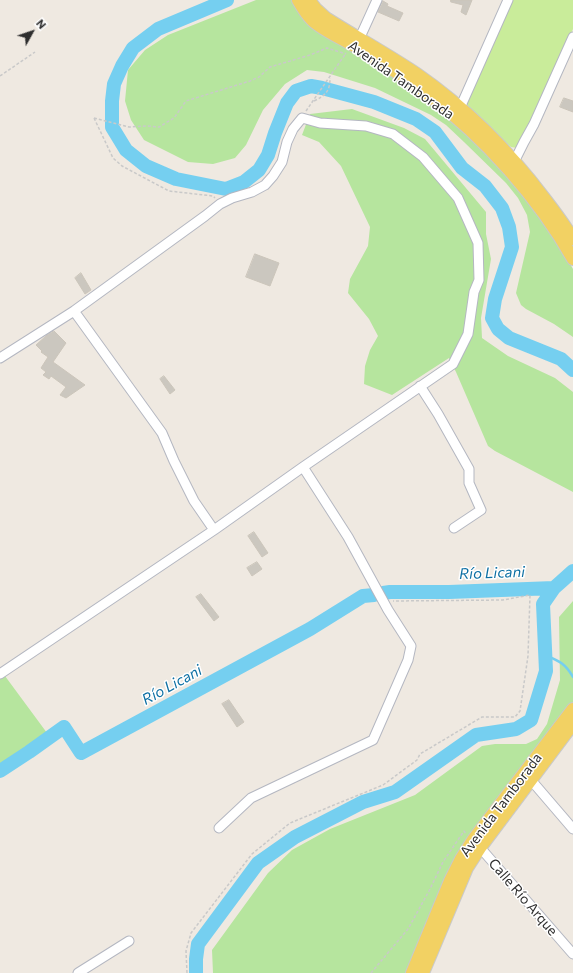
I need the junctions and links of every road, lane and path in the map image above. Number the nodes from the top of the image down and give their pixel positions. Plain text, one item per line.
1 (298, 0) edge
2 (309, 0) edge
3 (377, 0) edge
4 (508, 0) edge
5 (573, 37) edge
6 (353, 46) junction
7 (570, 51) edge
8 (35, 52) dead end
9 (0, 76) edge
10 (330, 77) junction
11 (313, 102) junction
12 (460, 108) junction
13 (302, 118) junction
14 (514, 160) junction
15 (220, 204) junction
16 (573, 239) edge
17 (573, 259) edge
18 (74, 311) junction
19 (0, 358) edge
20 (420, 386) junction
21 (302, 467) junction
22 (454, 528) dead end
23 (214, 530) junction
24 (383, 601) junction
25 (0, 674) edge
26 (573, 709) edge
27 (573, 724) edge
28 (531, 780) junction
29 (219, 828) dead end
30 (573, 829) edge
31 (477, 844) junction
32 (129, 941) dead end
33 (573, 954) edge
34 (78, 973) edge
35 (188, 973) edge
36 (371, 973) edge
37 (412, 973) edge
38 (423, 973) edge

1 - 6 main road, Avenida Tamborada
2 - 6 main road, Avenida Tamborada
3 - 6 street
4 - 12 street
5 - 7 street
6 - 10 path
6 - 12 main road, Avenida Tamborada
6 - 15 path
6 - 17 main road, Avenida Tamborada
7 - 14 street
8 - 9 path
10 - 11 path
10 - 11 path
11 - 13 path
12 - 14 main road, Avenida Tamborada
13 - 15 street
13 - 20 street
14 - 16 main road, Avenida Tamborada
15 - 18 street
18 - 19 street
18 - 23 street
20 - 21 street
20 - 22 street
21 - 23 street
21 - 24 street
23 - 25 street
24 - 29 street
24 - 35 path
26 - 31 main road, Avenida Tamborada
27 - 28 main road, Avenida Tamborada
28 - 30 street
28 - 31 main road, Avenida Tamborada
31 - 33 street, Calle Río Arque
31 - 36 path
31 - 37 main road, Avenida Tamborada
31 - 38 main road, Avenida Tamborada
32 - 34 street

